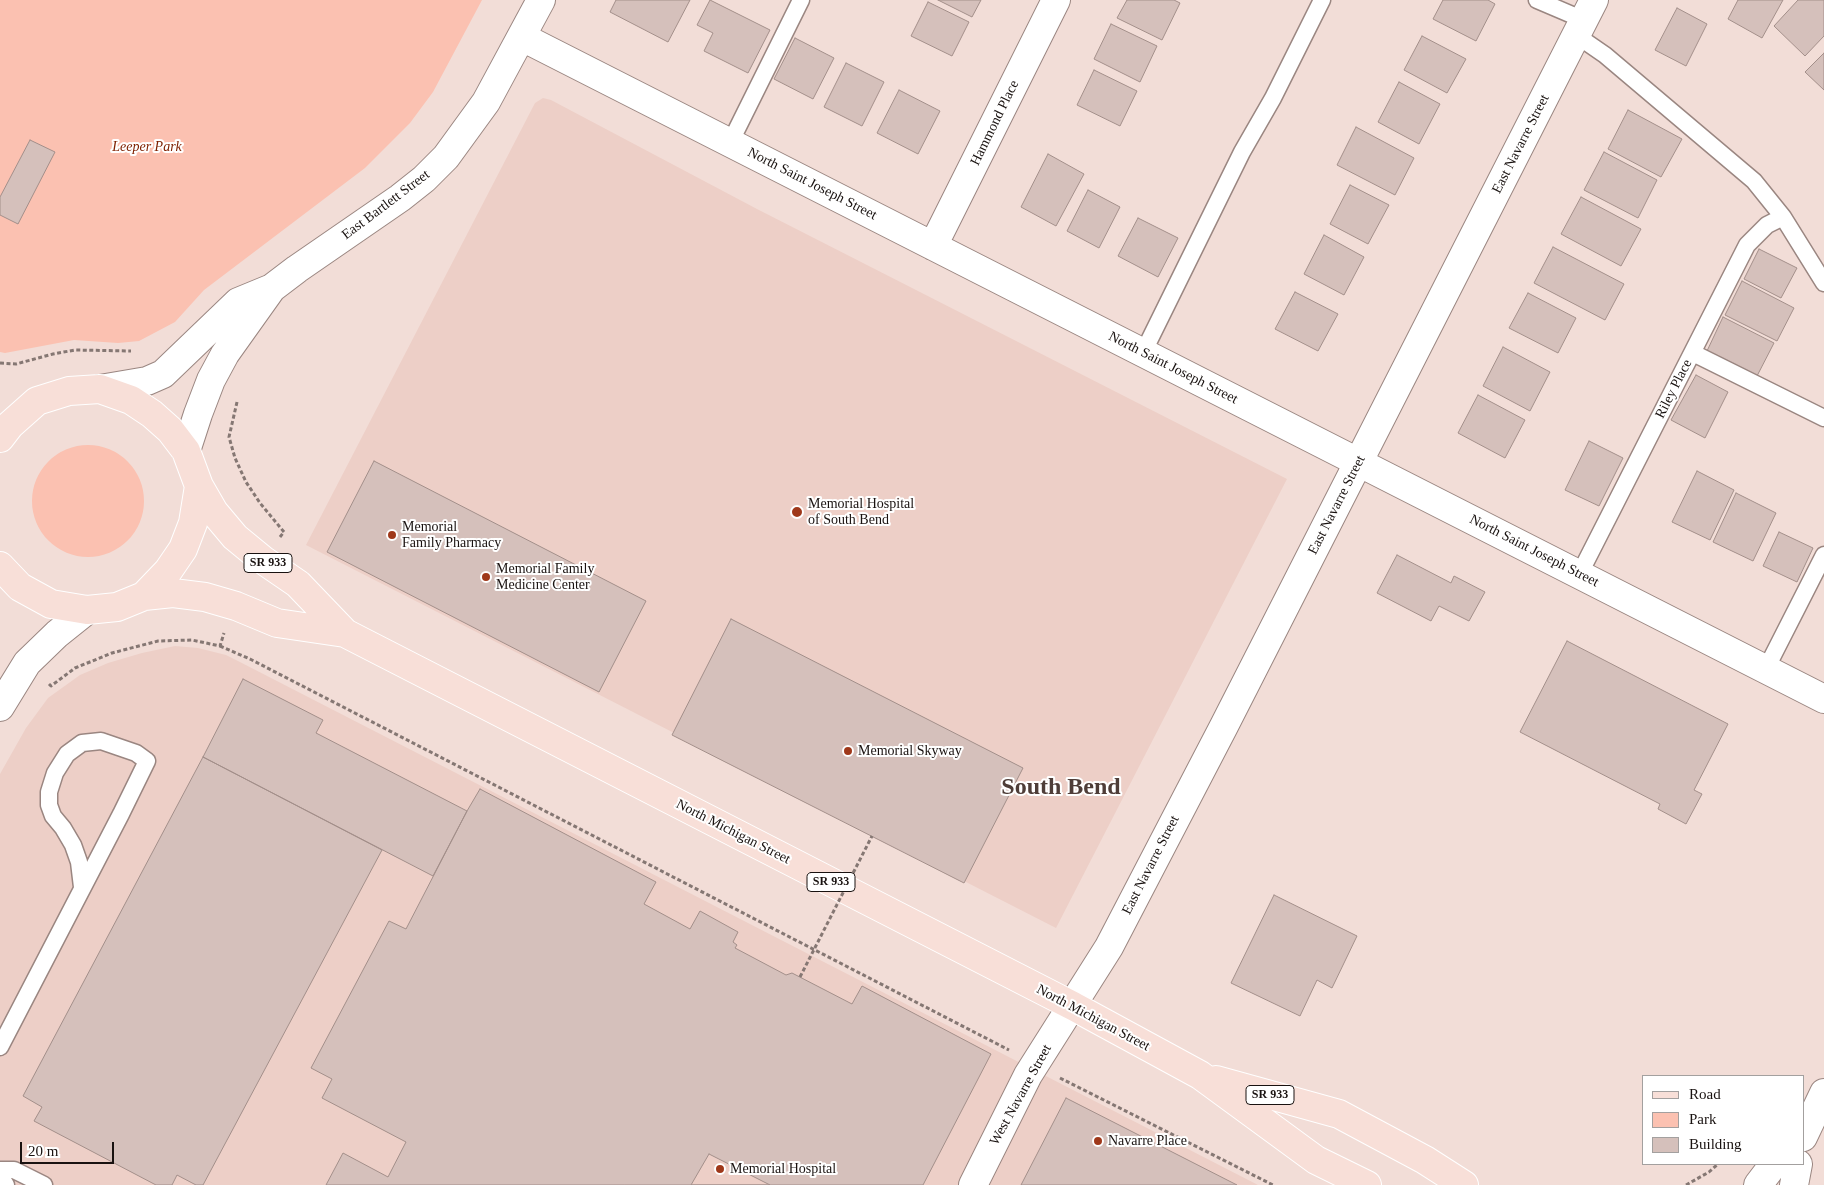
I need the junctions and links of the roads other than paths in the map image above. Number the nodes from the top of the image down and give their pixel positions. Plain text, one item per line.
1 (541, 0) edge
2 (801, 0) edge
3 (1056, 0) edge
4 (1322, 0) edge
5 (1537, 0) edge
6 (1585, 18) edge
7 (522, 37) junction
8 (730, 143) junction
9 (1783, 217) junction
10 (933, 246) junction
11 (1824, 283) edge
12 (272, 288) junction
13 (1143, 353) junction
14 (1693, 353) junction
15 (100, 389) junction
16 (37, 401) junction
17 (0, 404) edge
18 (1824, 418) edge
19 (0, 438) edge
20 (186, 451) junction
21 (1358, 462) junction
22 (199, 486) junction
23 (1824, 555) edge
24 (0, 566) edge
25 (1579, 575) junction
26 (144, 596) junction
27 (87, 610) junction
28 (344, 634) junction
29 (1766, 669) junction
30 (1824, 699) edge
31 (0, 707) edge
32 (82, 887) junction
33 (1073, 1006) junction
34 (0, 1047) edge
35 (1200, 1075) junction
36 (1824, 1093) edge
37 (1804, 1135) edge
38 (1773, 1165) edge
39 (1798, 1165) edge
40 (0, 1170) edge
41 (0, 1175) edge
42 (6, 1185) edge
43 (44, 1185) edge
44 (973, 1185) edge
45 (1367, 1185) edge
46 (1464, 1185) edge
47 (1758, 1185) edge
48 (1794, 1185) edge

1 - 7 street, East Bartlett Street
2 - 8 lane
3 - 10 street, Hammond Place
4 - 13 lane
5 - 6 lane
6 - 9 lane
6 - 21 street, East Navarre Street
7 - 8 street, North Saint Joseph Street
7 - 12 street, East Bartlett Street
8 - 10 street, North Saint Joseph Street
9 - 11 lane
9 - 14 lane, Riley Place
10 - 13 street, North Saint Joseph Street
12 - 15 street, East Bartlett Street
12 - 20 street, East Bartlett Street
13 - 21 street, North Saint Joseph Street
14 - 18 lane
14 - 25 lane, Riley Place
15 - 16 main road, SR 933
15 - 20 main road, SR 933
16 - 17 main road, SR 933
16 - 19 main road
20 - 22 main road, SR 933
21 - 25 street, North Saint Joseph Street
21 - 33 street, East Navarre Street
22 - 26 main road
22 - 28 main road, North Michigan Street / SR 933
23 - 29 lane
24 - 27 main road, SR 933
25 - 29 street, North Saint Joseph Street
26 - 27 main road, SR 933
26 - 28 main road, North Michigan Street / SR 933
27 - 31 street
28 - 33 main road, North Michigan Street / SR 933
29 - 30 street, North Saint Joseph Street
32 - 32 lane
32 - 34 lane
33 - 35 main road, North Michigan Street / SR 933
33 - 44 street, West Navarre Street
35 - 45 main road, North Michigan Street / SR 933
35 - 46 main road, North Michigan Street / SR 933
36 - 37 street
38 - 47 street
39 - 48 street
40 - 43 lane
41 - 42 lane

